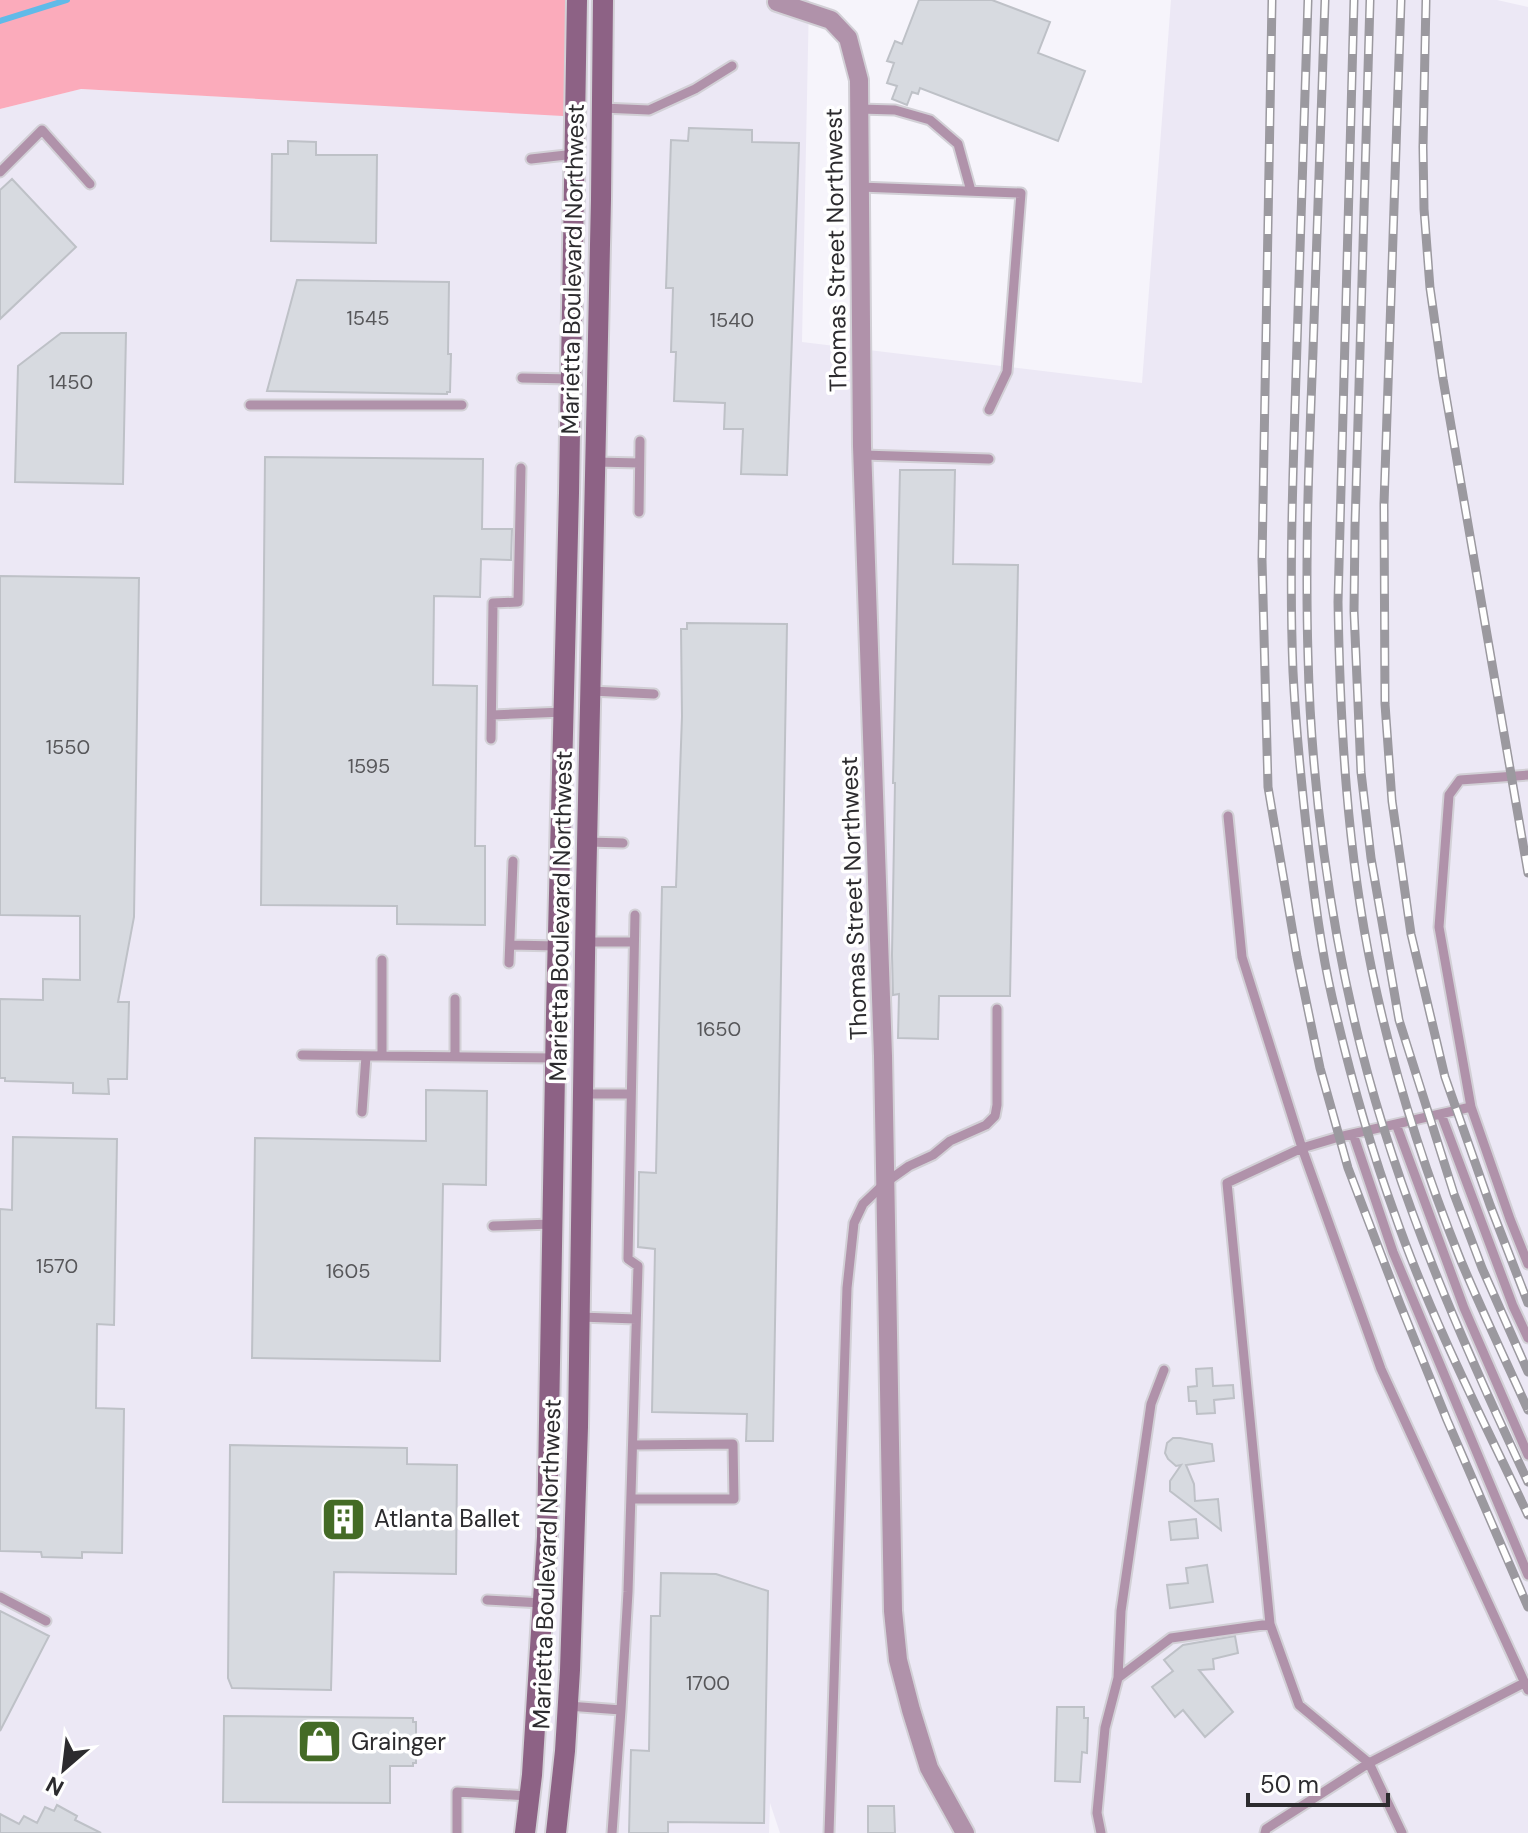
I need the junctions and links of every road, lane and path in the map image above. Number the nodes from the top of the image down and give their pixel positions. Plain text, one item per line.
1 (577, 0) edge
2 (603, 0) edge
3 (774, 1) edge
4 (732, 66) dead end
5 (602, 108) junction
6 (859, 109) junction
7 (575, 154) junction
8 (531, 159) dead end
9 (0, 172) edge
10 (90, 184) dead end
11 (860, 187) junction
12 (971, 191) junction
13 (522, 378) dead end
14 (571, 379) junction
15 (250, 405) dead end
16 (462, 405) dead end
17 (989, 410) dead end
18 (640, 441) dead end
19 (863, 455) junction
20 (989, 459) dead end
21 (596, 462) junction
22 (639, 463) junction
23 (521, 468) dead end
24 (639, 512) dead end
25 (591, 691) junction
26 (654, 694) dead end
27 (564, 712) junction
28 (492, 715) junction
29 (491, 739) dead end
30 (1528, 775) edge
31 (1228, 816) dead end
32 (588, 842) junction
33 (623, 843) dead end
34 (513, 861) dead end
35 (635, 915) dead end
36 (586, 942) junction
37 (634, 942) junction
38 (510, 945) junction
39 (558, 946) junction
40 (382, 960) dead end
41 (509, 963) dead end
42 (455, 999) dead end
43 (997, 1009) dead end
44 (302, 1055) dead end
45 (366, 1056) junction
46 (382, 1056) junction
47 (455, 1057) junction
48 (555, 1058) junction
49 (583, 1094) junction
50 (631, 1094) junction
51 (1471, 1107) junction
52 (362, 1112) dead end
53 (1441, 1114) junction
54 (1396, 1124) junction
55 (1353, 1134) junction
56 (1302, 1148) junction
57 (885, 1183) junction
58 (552, 1224) junction
59 (493, 1226) dead end
60 (1528, 1264) edge
61 (580, 1317) junction
62 (636, 1319) junction
63 (1528, 1338) edge
64 (1164, 1370) dead end
65 (633, 1445) junction
66 (1528, 1455) edge
67 (631, 1499) junction
68 (1528, 1575) edge
69 (0, 1597) edge
70 (487, 1600) dead end
71 (543, 1603) junction
72 (46, 1621) dead end
73 (1270, 1624) junction
74 (1118, 1678) junction
75 (1526, 1687) edge
76 (568, 1706) junction
77 (621, 1710) junction
78 (1369, 1763) junction
79 (529, 1796) junction
80 (457, 1833) edge
81 (525, 1833) edge
82 (556, 1833) edge
83 (612, 1833) edge
84 (829, 1833) edge
85 (965, 1833) edge
86 (1101, 1833) edge
87 (1265, 1833) edge
88 (1402, 1833) edge

1 - 7 main road
2 - 5 main road, Marietta Boulevard Northwest
3 - 6 street, Thomas Street Northwest
4 - 5 lane
5 - 21 main road, Marietta Boulevard Northwest
6 - 11 street, Thomas Street Northwest
6 - 12 lane
7 - 8 lane
7 - 14 main road
9 - 10 lane
11 - 12 lane
11 - 19 street, Thomas Street Northwest
12 - 17 lane
13 - 14 lane
14 - 27 main road
15 - 16 lane
18 - 22 lane
19 - 20 lane
19 - 57 street, Thomas Street Northwest
21 - 22 lane
21 - 25 main road, Marietta Boulevard Northwest
22 - 24 lane
23 - 28 lane
25 - 26 lane
25 - 32 main road, Marietta Boulevard Northwest
27 - 28 lane
27 - 39 main road
28 - 29 lane
30 - 51 lane
31 - 56 lane
32 - 33 lane
32 - 36 main road, Marietta Boulevard Northwest
34 - 38 lane
35 - 37 lane
36 - 37 lane
36 - 49 main road, Marietta Boulevard Northwest
37 - 50 lane
38 - 39 lane
38 - 41 lane
39 - 48 main road
40 - 46 lane
42 - 47 lane
43 - 57 lane
44 - 45 lane
45 - 46 lane
45 - 52 lane
46 - 47 lane
47 - 48 lane
48 - 58 main road
49 - 50 lane
49 - 61 main road, Marietta Boulevard Northwest
50 - 62 lane
51 - 53 lane
51 - 60 lane
53 - 54 lane
53 - 63 lane
54 - 55 lane
54 - 66 lane
55 - 56 lane
55 - 68 lane
56 - 73 lane
56 - 75 lane
57 - 84 lane
57 - 85 street, Thomas Street Northwest
58 - 59 lane
58 - 71 main road
61 - 62 lane
61 - 76 main road, Marietta Boulevard Northwest
62 - 65 lane
64 - 74 lane
65 - 67 lane
65 - 67 lane
67 - 77 lane
69 - 72 lane
70 - 71 lane
71 - 79 main road
73 - 74 lane
73 - 78 lane
74 - 86 lane
75 - 78 lane
76 - 77 lane
76 - 82 main road, Marietta Boulevard Northwest
77 - 83 lane
78 - 87 lane
78 - 88 lane
79 - 80 lane
79 - 81 main road

